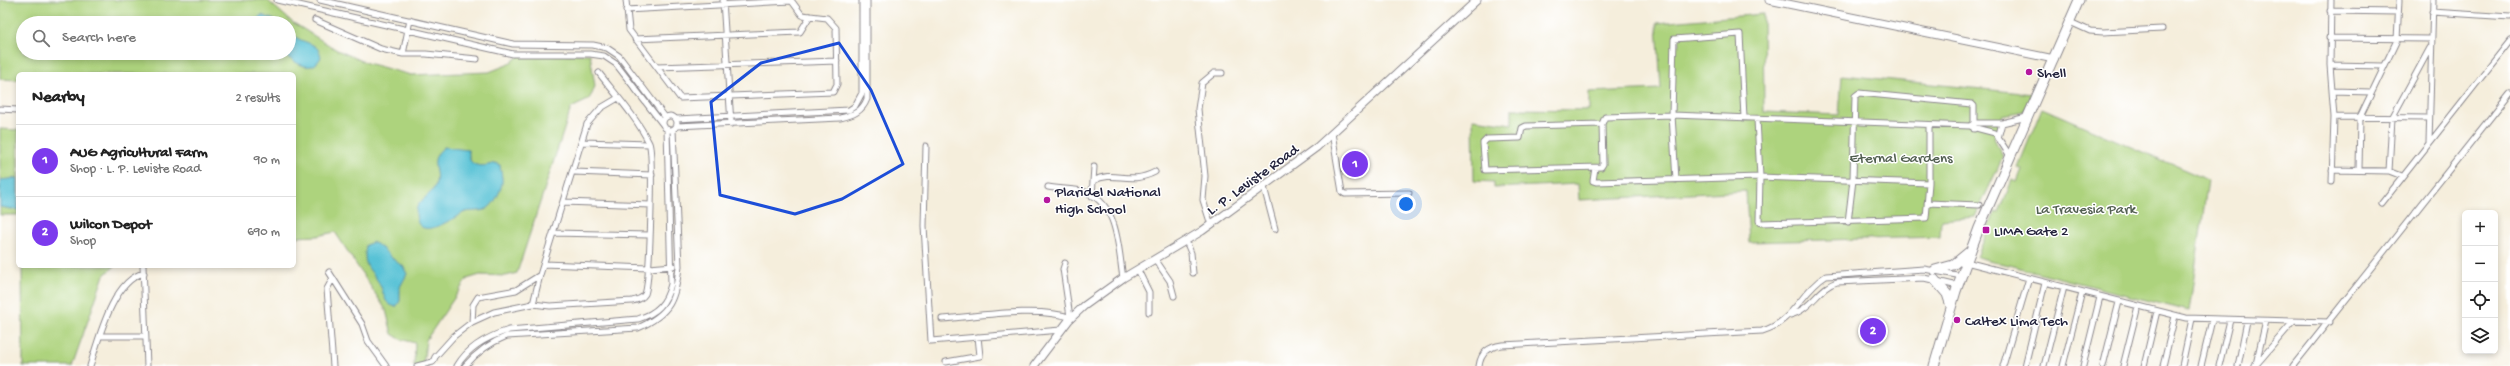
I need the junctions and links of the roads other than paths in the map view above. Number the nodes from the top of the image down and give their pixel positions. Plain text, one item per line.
1 (277, 0) edge
2 (320, 0) edge
3 (626, 0) edge
4 (791, 0) edge
5 (862, 0) edge
6 (867, 0) edge
7 (1477, 0) edge
8 (1769, 0) edge
9 (2079, 0) edge
10 (2331, 0) edge
11 (2399, 0) edge
12 (2433, 0) edge
13 (723, 2) edge
14 (626, 10) junction
15 (2330, 11) junction
16 (2398, 12) junction
17 (2432, 12) junction
18 (810, 16) junction
19 (2510, 17) edge
20 (315, 20) dead end
21 (410, 20) junction
22 (2070, 22) junction
23 (2162, 28) dead end
24 (409, 30) junction
25 (726, 34) junction
26 (2329, 38) junction
27 (2431, 39) junction
28 (635, 40) junction
29 (2397, 40) junction
30 (2510, 41) edge
31 (2430, 46) junction
32 (403, 54) junction
33 (477, 59) dead end
34 (2054, 59) junction
35 (837, 61) junction
36 (728, 65) junction
37 (2330, 65) junction
38 (2383, 66) junction
39 (657, 67) junction
40 (599, 73) dead end
41 (1222, 73) dead end
42 (2332, 91) junction
43 (2371, 92) junction
44 (2510, 93) edge
45 (728, 96) junction
46 (618, 98) junction
47 (0, 109) edge
48 (16, 110) edge
49 (1672, 115) junction
50 (730, 116) junction
51 (665, 117) junction
52 (2028, 117) junction
53 (2334, 117) junction
54 (2360, 117) junction
55 (1744, 118) junction
56 (2392, 118) junction
57 (2429, 118) junction
58 (677, 119) junction
59 (1757, 119) junction
60 (1854, 121) junction
61 (1975, 123) junction
62 (2002, 123) junction
63 (731, 124) junction
64 (1602, 124) junction
65 (1929, 125) junction
66 (1972, 127) junction
67 (670, 128) junction
68 (1332, 133) junction
69 (1998, 138) junction
70 (583, 142) junction
71 (2429, 142) junction
72 (649, 144) junction
73 (926, 146) dead end
74 (2011, 157) junction
75 (1094, 167) dead end
76 (1595, 168) junction
77 (2359, 169) junction
78 (2332, 170) junction
79 (2389, 171) junction
80 (574, 172) junction
81 (1154, 172) dead end
82 (652, 175) junction
83 (2402, 176) junction
84 (1760, 177) junction
85 (1676, 180) junction
86 (1853, 180) junction
87 (1093, 181) junction
88 (2332, 182) dead end
89 (1929, 183) junction
90 (1264, 187) junction
91 (1048, 188) dead end
92 (1410, 193) dead end
93 (1092, 196) junction
94 (563, 202) junction
95 (1927, 203) junction
96 (2382, 203) dead end
97 (651, 205) junction
98 (1979, 206) dead end
99 (1848, 222) junction
100 (1211, 225) junction
101 (1275, 229) dead end
102 (553, 233) junction
103 (649, 235) junction
104 (1186, 241) junction
105 (1971, 250) junction
106 (1155, 259) junction
107 (1966, 262) junction
108 (1065, 263) dead end
109 (544, 264) junction
110 (678, 266) junction
111 (671, 267) junction
112 (143, 268) edge
113 (649, 268) junction
114 (1138, 270) junction
115 (329, 272) dead end
116 (144, 273) junction
117 (1193, 273) dead end
118 (540, 275) junction
119 (1934, 275) junction
120 (1962, 276) junction
121 (333, 278) junction
122 (1123, 278) junction
123 (2028, 278) junction
124 (2045, 283) junction
125 (1958, 286) junction
126 (2064, 287) junction
127 (1810, 292) junction
128 (2082, 292) junction
129 (1174, 296) dead end
130 (2100, 297) junction
131 (1817, 298) junction
132 (2119, 302) junction
133 (533, 304) junction
134 (1952, 306) junction
135 (2138, 306) junction
136 (2157, 311) junction
137 (1149, 312) dead end
138 (1789, 315) junction
139 (2175, 316) junction
140 (1071, 318) junction
141 (942, 319) dead end
142 (2192, 319) junction
143 (2212, 320) junction
144 (2230, 320) junction
145 (2247, 321) junction
146 (2266, 321) junction
147 (472, 322) junction
148 (2293, 322) junction
149 (2330, 322) junction
150 (1061, 330) junction
151 (100, 336) junction
152 (145, 336) junction
153 (978, 337) junction
154 (946, 362) dead end
155 (2255, 365) edge
156 (90, 366) edge
157 (148, 366) edge
158 (333, 366) edge
159 (386, 366) edge
160 (417, 366) edge
161 (457, 366) edge
162 (464, 366) edge
163 (1034, 366) edge
164 (1479, 366) edge
165 (1934, 366) edge
166 (2003, 366) edge
167 (2025, 366) edge
168 (2044, 366) edge
169 (2063, 366) edge
170 (2083, 366) edge
171 (2103, 366) edge
172 (2123, 366) edge
173 (2144, 366) edge
174 (2163, 366) edge
175 (2182, 366) edge
176 (2201, 366) edge
177 (2219, 366) edge
178 (2238, 366) edge
179 (2294, 366) edge

1 - 24 street
2 - 21 street
3 - 14 street
4 - 13 street
4 - 18 street
5 - 50 street
6 - 63 street
7 - 68 main road, L. P. Leviste Road
8 - 34 main road
9 - 22 highway
10 - 15 street
11 - 16 street
12 - 17 street
13 - 14 street
13 - 25 street
14 - 28 street
15 - 16 street
15 - 26 street
16 - 29 street
17 - 19 street
17 - 27 street
18 - 25 street
18 - 35 street
20 - 32 street
21 - 24 street
21 - 51 street
22 - 23 street
22 - 34 highway
24 - 32 street
24 - 67 street
25 - 28 street
25 - 36 street
26 - 29 street
26 - 37 street
27 - 29 street
27 - 31 street
28 - 39 street
29 - 38 street
30 - 71 street
31 - 56 street
31 - 57 street
32 - 33 street
34 - 52 highway
35 - 36 street
35 - 45 street
36 - 39 street
36 - 45 street
37 - 38 street
37 - 42 street
38 - 43 street
39 - 45 street
40 - 46 street
41 - 100 street
42 - 43 street
42 - 53 street
43 - 54 street
44 - 149 street
45 - 50 street
46 - 70 street
46 - 72 street
47 - 48 street
49 - 55 street
49 - 55 street
49 - 64 street
49 - 85 street
50 - 58 street
50 - 63 street
51 - 58 street
51 - 67 street
52 - 62 street
52 - 74 highway
53 - 54 street
53 - 78 street
54 - 56 street
54 - 77 street
55 - 59 street
56 - 57 street
56 - 79 street
57 - 71 street
58 - 67 street
59 - 60 street
59 - 84 street
60 - 61 street
60 - 65 street
60 - 86 street
61 - 62 street
61 - 66 street
62 - 69 street
63 - 67 street
64 - 76 street
64 - 76 street
65 - 66 street
65 - 89 street
66 - 69 street
67 - 110 street
67 - 111 street
68 - 90 main road, L. P. Leviste Road
68 - 92 street
69 - 74 street
70 - 72 street
70 - 80 street
71 - 83 street
72 - 82 street
73 - 153 street
74 - 105 highway
75 - 87 street
76 - 85 street
77 - 78 street
77 - 79 street
78 - 88 street
79 - 83 street
80 - 82 street
80 - 94 street
81 - 87 street
82 - 97 street
83 - 96 street
84 - 85 street
84 - 86 street
84 - 99 street
86 - 89 street
86 - 99 street
87 - 93 street
89 - 95 street
90 - 100 main road, L. P. Leviste Road
90 - 101 street
91 - 93 street
93 - 122 street
94 - 97 street
94 - 102 street
95 - 98 street
95 - 99 street
97 - 103 street
100 - 104 main road, L. P. Leviste Road
102 - 103 street
102 - 109 street
103 - 113 street
104 - 106 main road, L. P. Leviste Road
104 - 117 street
105 - 107 highway
105 - 119 highway
106 - 114 main road, L. P. Leviste Road
106 - 129 street
107 - 120 highway
107 - 123 street
108 - 140 street
109 - 113 street
109 - 118 street
110 - 111 street
110 - 162 street
111 - 113 street
111 - 161 street
112 - 116 street
113 - 133 street
114 - 122 main road, L. P. Leviste Road
114 - 137 street
115 - 121 street
116 - 151 street
116 - 152 street
118 - 133 street
118 - 147 street
119 - 120 street
119 - 125 street
119 - 127 street
119 - 131 street
119 - 134 highway
120 - 125 highway
121 - 158 street
121 - 159 street
122 - 140 main road, L. P. Leviste Road
123 - 124 street
123 - 166 street
124 - 126 street
124 - 167 street
125 - 134 highway
126 - 128 street
126 - 168 street
127 - 131 street
127 - 138 street
128 - 130 street
128 - 169 street
130 - 132 street
130 - 170 street
131 - 138 street
132 - 135 street
132 - 171 street
133 - 147 street
134 - 165 highway
135 - 136 street
135 - 172 street
136 - 139 street
136 - 173 street
138 - 164 street
139 - 142 street
139 - 174 street
140 - 141 street
140 - 150 main road, L. P. Leviste Road
142 - 143 street
142 - 175 street
143 - 144 street
143 - 176 street
144 - 145 street
144 - 177 street
145 - 146 street
145 - 178 street
146 - 148 street
146 - 155 street
147 - 160 street
148 - 149 street
148 - 155 street
149 - 179 street
150 - 153 street
150 - 163 main road, L. P. Leviste Road
151 - 152 street
151 - 156 street
152 - 157 street
153 - 154 street

